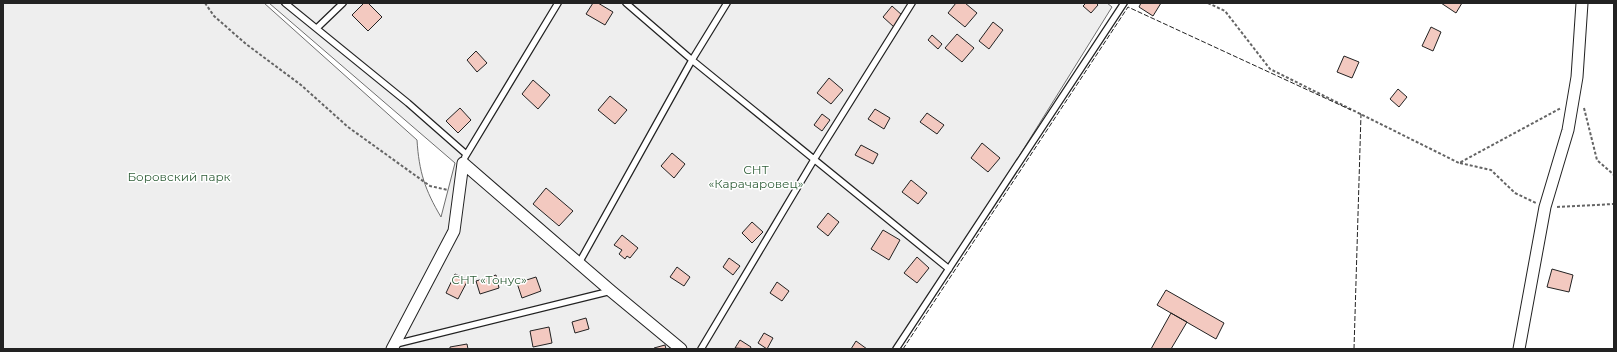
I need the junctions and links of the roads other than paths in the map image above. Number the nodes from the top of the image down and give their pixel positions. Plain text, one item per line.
1 (285, 3) edge
2 (343, 3) edge
3 (558, 3) edge
4 (626, 3) edge
5 (728, 3) edge
6 (912, 3) edge
7 (1124, 3) edge
8 (1582, 3) edge
9 (317, 28) junction
10 (692, 60) junction
11 (814, 158) junction
12 (464, 159) junction
13 (579, 263) junction
14 (949, 269) junction
15 (611, 291) junction
16 (394, 347) edge
17 (681, 349) edge
18 (701, 349) edge
19 (896, 349) edge
20 (1519, 349) edge

1 - 9 lane
2 - 9 lane
3 - 12 lane
4 - 10 lane
5 - 10 lane
6 - 11 lane
7 - 14 lane
8 - 20 street
9 - 12 lane
10 - 11 lane
10 - 13 lane
11 - 14 lane
11 - 18 lane
12 - 13 street
12 - 16 street
13 - 15 street
14 - 19 lane
15 - 16 lane
15 - 17 street

